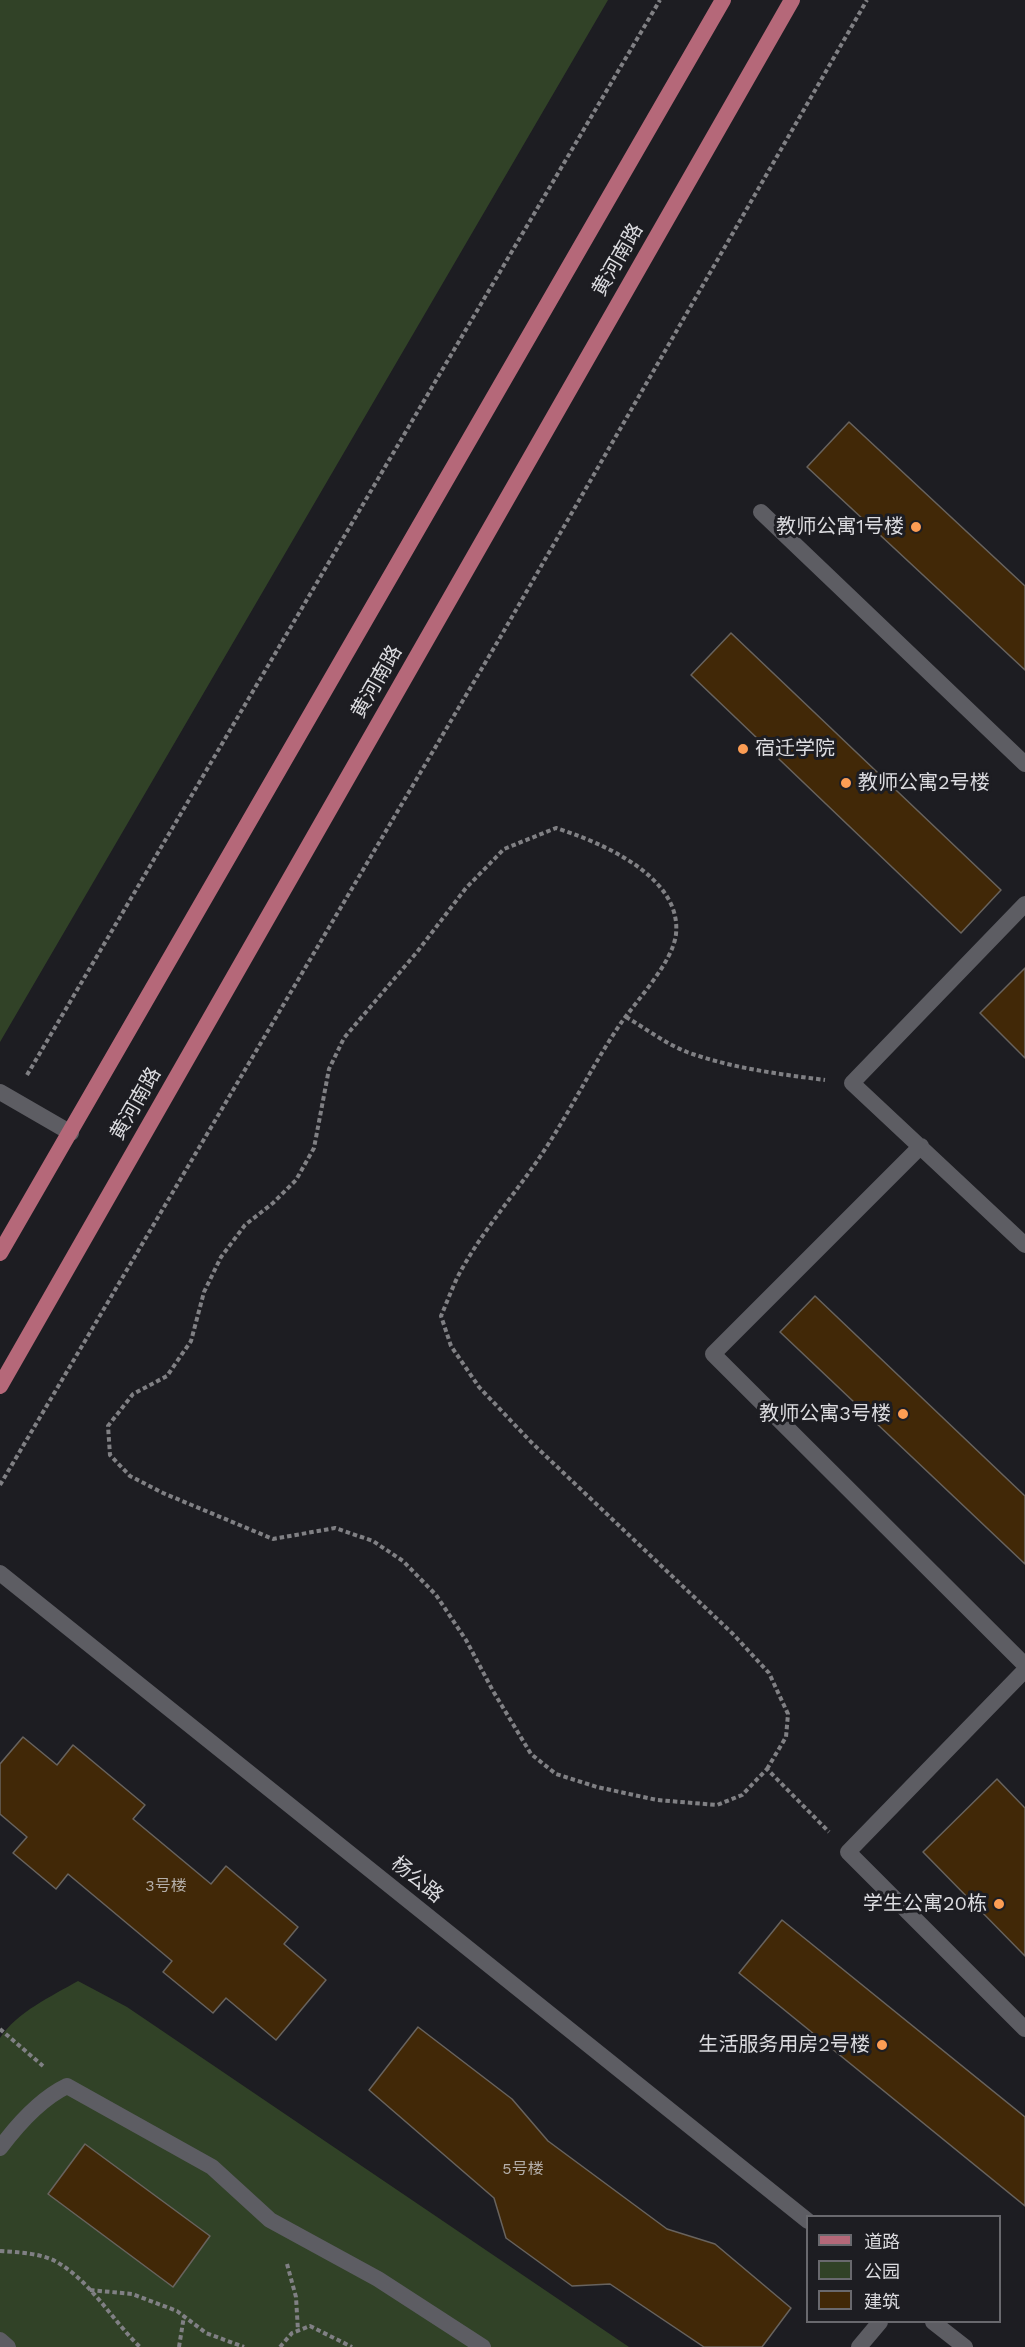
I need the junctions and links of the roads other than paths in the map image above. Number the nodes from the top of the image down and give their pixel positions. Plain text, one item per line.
1 (723, 0) edge
2 (792, 0) edge
3 (761, 512) dead end
4 (1025, 764) edge
5 (1025, 904) edge
6 (6, 1096) edge
7 (71, 1133) junction
8 (921, 1146) junction
9 (1025, 1245) edge
10 (0, 1252) edge
11 (0, 1386) edge
12 (0, 1573) edge
13 (1025, 1665) edge
14 (1025, 1670) edge
15 (1025, 2029) edge
16 (0, 2148) edge
17 (806, 2220) edge
18 (879, 2323) edge
19 (934, 2323) edge
20 (0, 2340) edge
21 (8, 2347) edge
22 (483, 2347) edge
23 (859, 2347) edge
24 (965, 2347) edge

1 - 7 main road, 黄河南路
2 - 11 main road, 黄河南路
3 - 4 street
5 - 8 street
6 - 7 street
7 - 10 main road, 黄河南路
8 - 9 street
8 - 13 street
12 - 17 street, 杨公路
14 - 15 street
16 - 22 street
18 - 23 street
19 - 24 street
20 - 21 street

